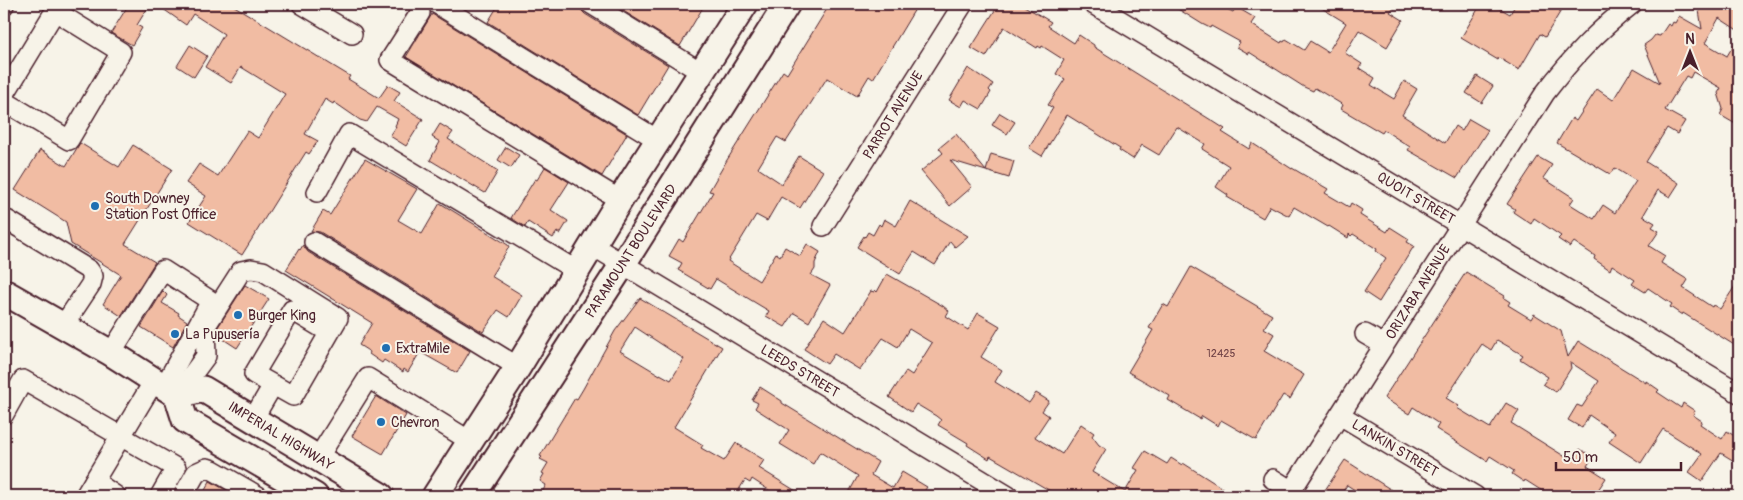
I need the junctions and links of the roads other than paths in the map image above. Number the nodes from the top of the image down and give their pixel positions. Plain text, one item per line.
1 (302, 4) edge
2 (590, 4) edge
3 (745, 4) edge
4 (787, 4) edge
5 (963, 4) edge
6 (1093, 4) edge
7 (1632, 4) edge
8 (428, 8) edge
9 (352, 34) dead end
10 (701, 72) junction
11 (4, 95) edge
12 (4, 101) edge
13 (658, 140) junction
14 (317, 192) dead end
15 (620, 200) junction
16 (4, 220) edge
17 (1460, 225) junction
18 (823, 226) dead end
19 (314, 242) dead end
20 (593, 246) junction
21 (623, 264) junction
22 (577, 271) junction
23 (4, 291) edge
24 (63, 326) junction
25 (329, 332) junction
26 (1365, 334) dead end
27 (1384, 345) junction
28 (110, 354) junction
29 (518, 367) junction
30 (273, 385) junction
31 (165, 388) junction
32 (1739, 393) edge
33 (4, 414) edge
34 (1340, 414) junction
35 (253, 419) junction
36 (121, 436) junction
37 (470, 441) junction
38 (318, 458) junction
39 (1273, 479) dead end
40 (89, 489) edge
41 (1290, 494) edge
42 (116, 496) edge
43 (160, 496) edge
44 (184, 496) edge
45 (258, 496) edge
46 (315, 496) edge
47 (381, 496) edge
48 (435, 496) edge
49 (472, 496) edge
50 (1008, 496) edge
51 (1475, 496) edge

1 - 9 street
2 - 10 street
3 - 10 main road
4 - 21 main road, PARAMOUNT BOULEVARD
5 - 18 street, PARROT AVENUE
6 - 17 street, QUOIT STREET
7 - 17 street, ORIZABA AVENUE
8 - 13 street
8 - 15 street
10 - 13 main road
11 - 12 street
13 - 15 main road
14 - 22 street
15 - 20 main road
16 - 24 street
17 - 27 street, ORIZABA AVENUE
17 - 32 street, QUOIT STREET
19 - 29 street
20 - 21 street, LEEDS STREET
20 - 22 main road
21 - 49 main road, PARAMOUNT BOULEVARD
21 - 50 street, LEEDS STREET
22 - 29 main road
23 - 24 main road
24 - 28 main road
25 - 30 street
25 - 30 street
25 - 31 street
26 - 27 street
27 - 34 street, ORIZABA AVENUE
28 - 31 main road
28 - 31 street
29 - 37 main road
30 - 35 street
31 - 35 main road, IMPERIAL HIGHWAY
31 - 36 street
31 - 46 main road
33 - 36 street
34 - 41 street, ORIZABA AVENUE
34 - 51 street, LANKIN STREET
35 - 38 main road, IMPERIAL HIGHWAY
36 - 40 street
36 - 43 street
37 - 38 street
37 - 48 main road
38 - 47 main road, IMPERIAL HIGHWAY
39 - 41 street
40 - 42 street
44 - 45 street

